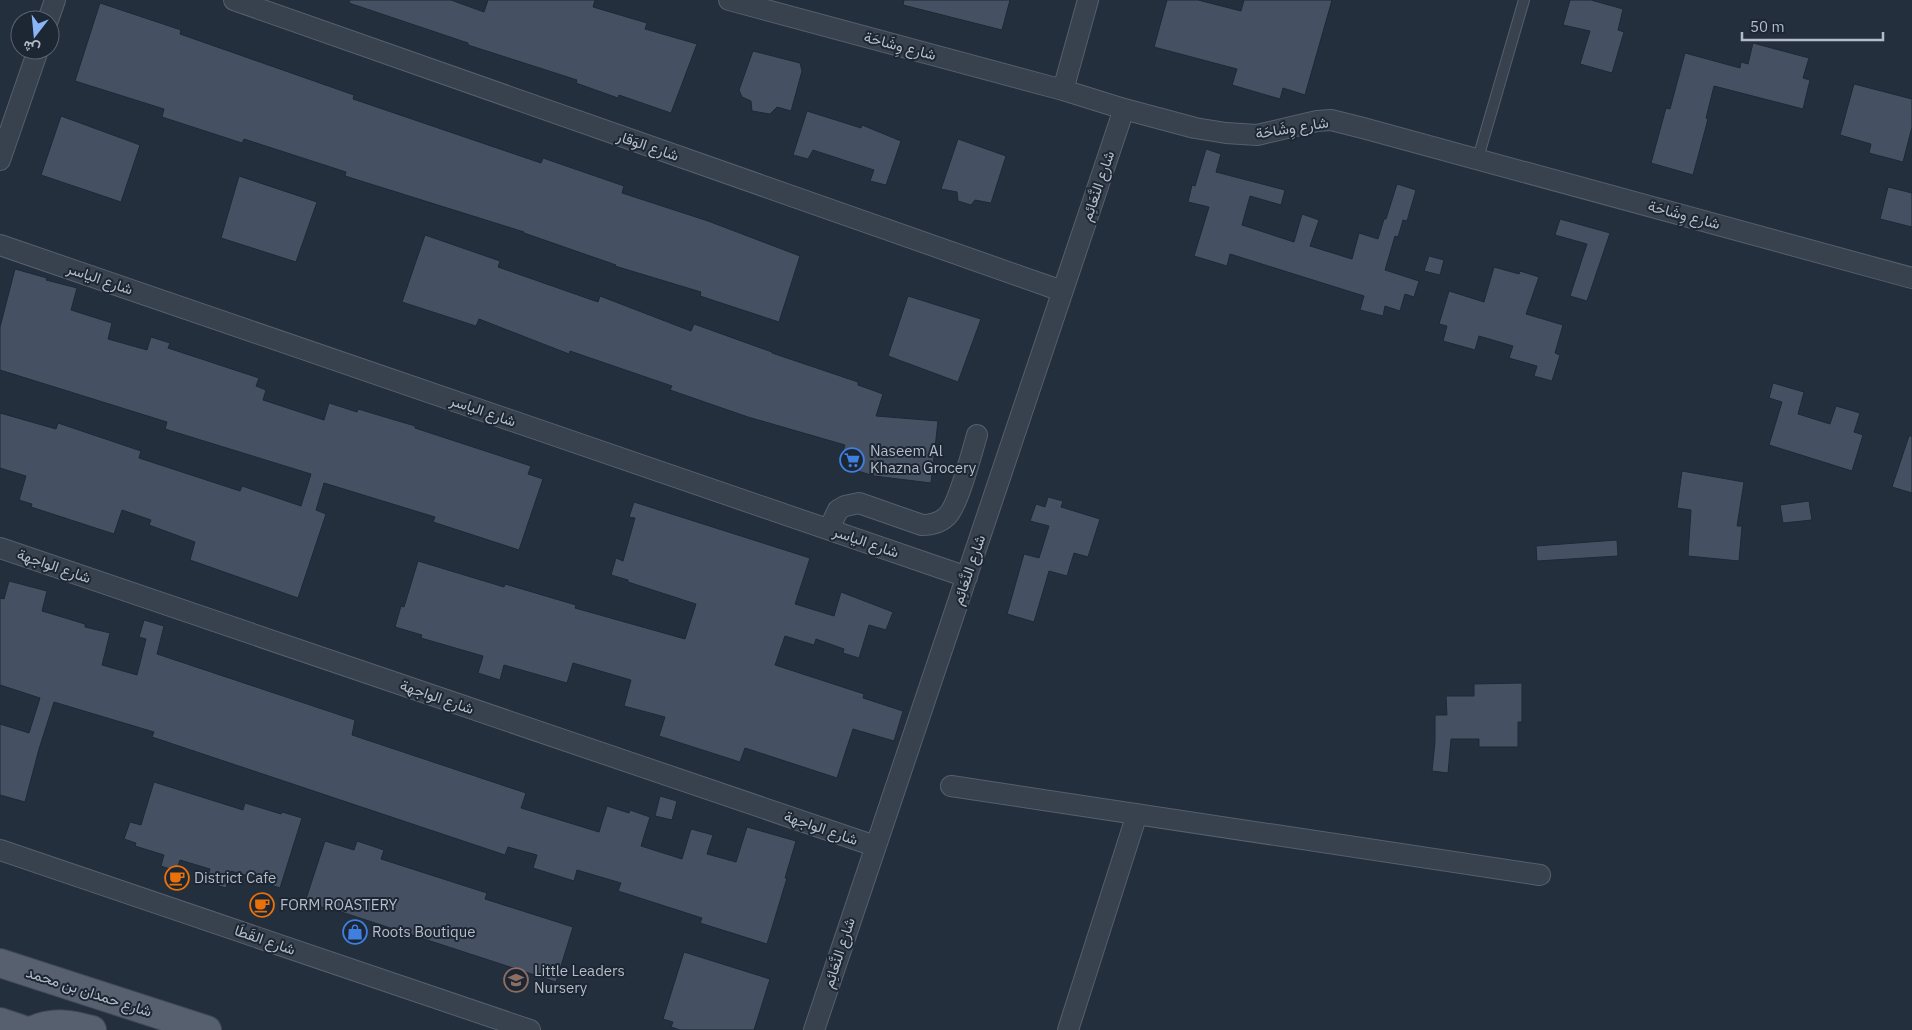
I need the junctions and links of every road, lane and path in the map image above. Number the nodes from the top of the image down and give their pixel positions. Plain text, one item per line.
1 (234, 0) edge
2 (729, 0) edge
3 (1088, 0) edge
4 (1524, 0) edge
5 (35, 60) edge
6 (1063, 90) junction
7 (1124, 109) junction
8 (1478, 158) junction
9 (0, 160) edge
10 (0, 245) edge
11 (1912, 278) edge
12 (1062, 291) junction
13 (977, 435) dead end
14 (829, 530) junction
15 (0, 548) edge
16 (967, 577) junction
17 (951, 786) dead end
18 (1137, 814) junction
19 (875, 846) junction
20 (0, 850) edge
21 (1540, 875) dead end
22 (0, 963) edge
23 (0, 1022) edge
24 (24, 1030) edge
25 (33, 1030) edge
26 (92, 1030) edge
27 (207, 1030) edge
28 (530, 1030) edge
29 (814, 1030) edge
30 (1068, 1030) edge

1 - 12 street, شارع الوَقار
2 - 6 street, شارع وِشَاحَة
3 - 6 street
4 - 8 lane
5 - 9 street
6 - 7 street, شارع وِشَاحَة
7 - 8 street, شارع وِشَاحَة
7 - 12 street, شارع النَّعَائِم
8 - 11 street, شارع وِشَاحَة
10 - 14 street, شارع الياسر
12 - 16 street, شارع النَّعَائِم
13 - 14 street
14 - 16 street, شارع الياسر
15 - 19 street, شارع الواجهة
16 - 19 street, شارع النَّعَائِم
17 - 18 street
18 - 21 street
18 - 30 street
19 - 29 street, شارع النَّعَائِم
20 - 28 street, شارع القَطَا
22 - 27 main road, شارع حمدان بن محمد
23 - 24 main road
25 - 26 main road

